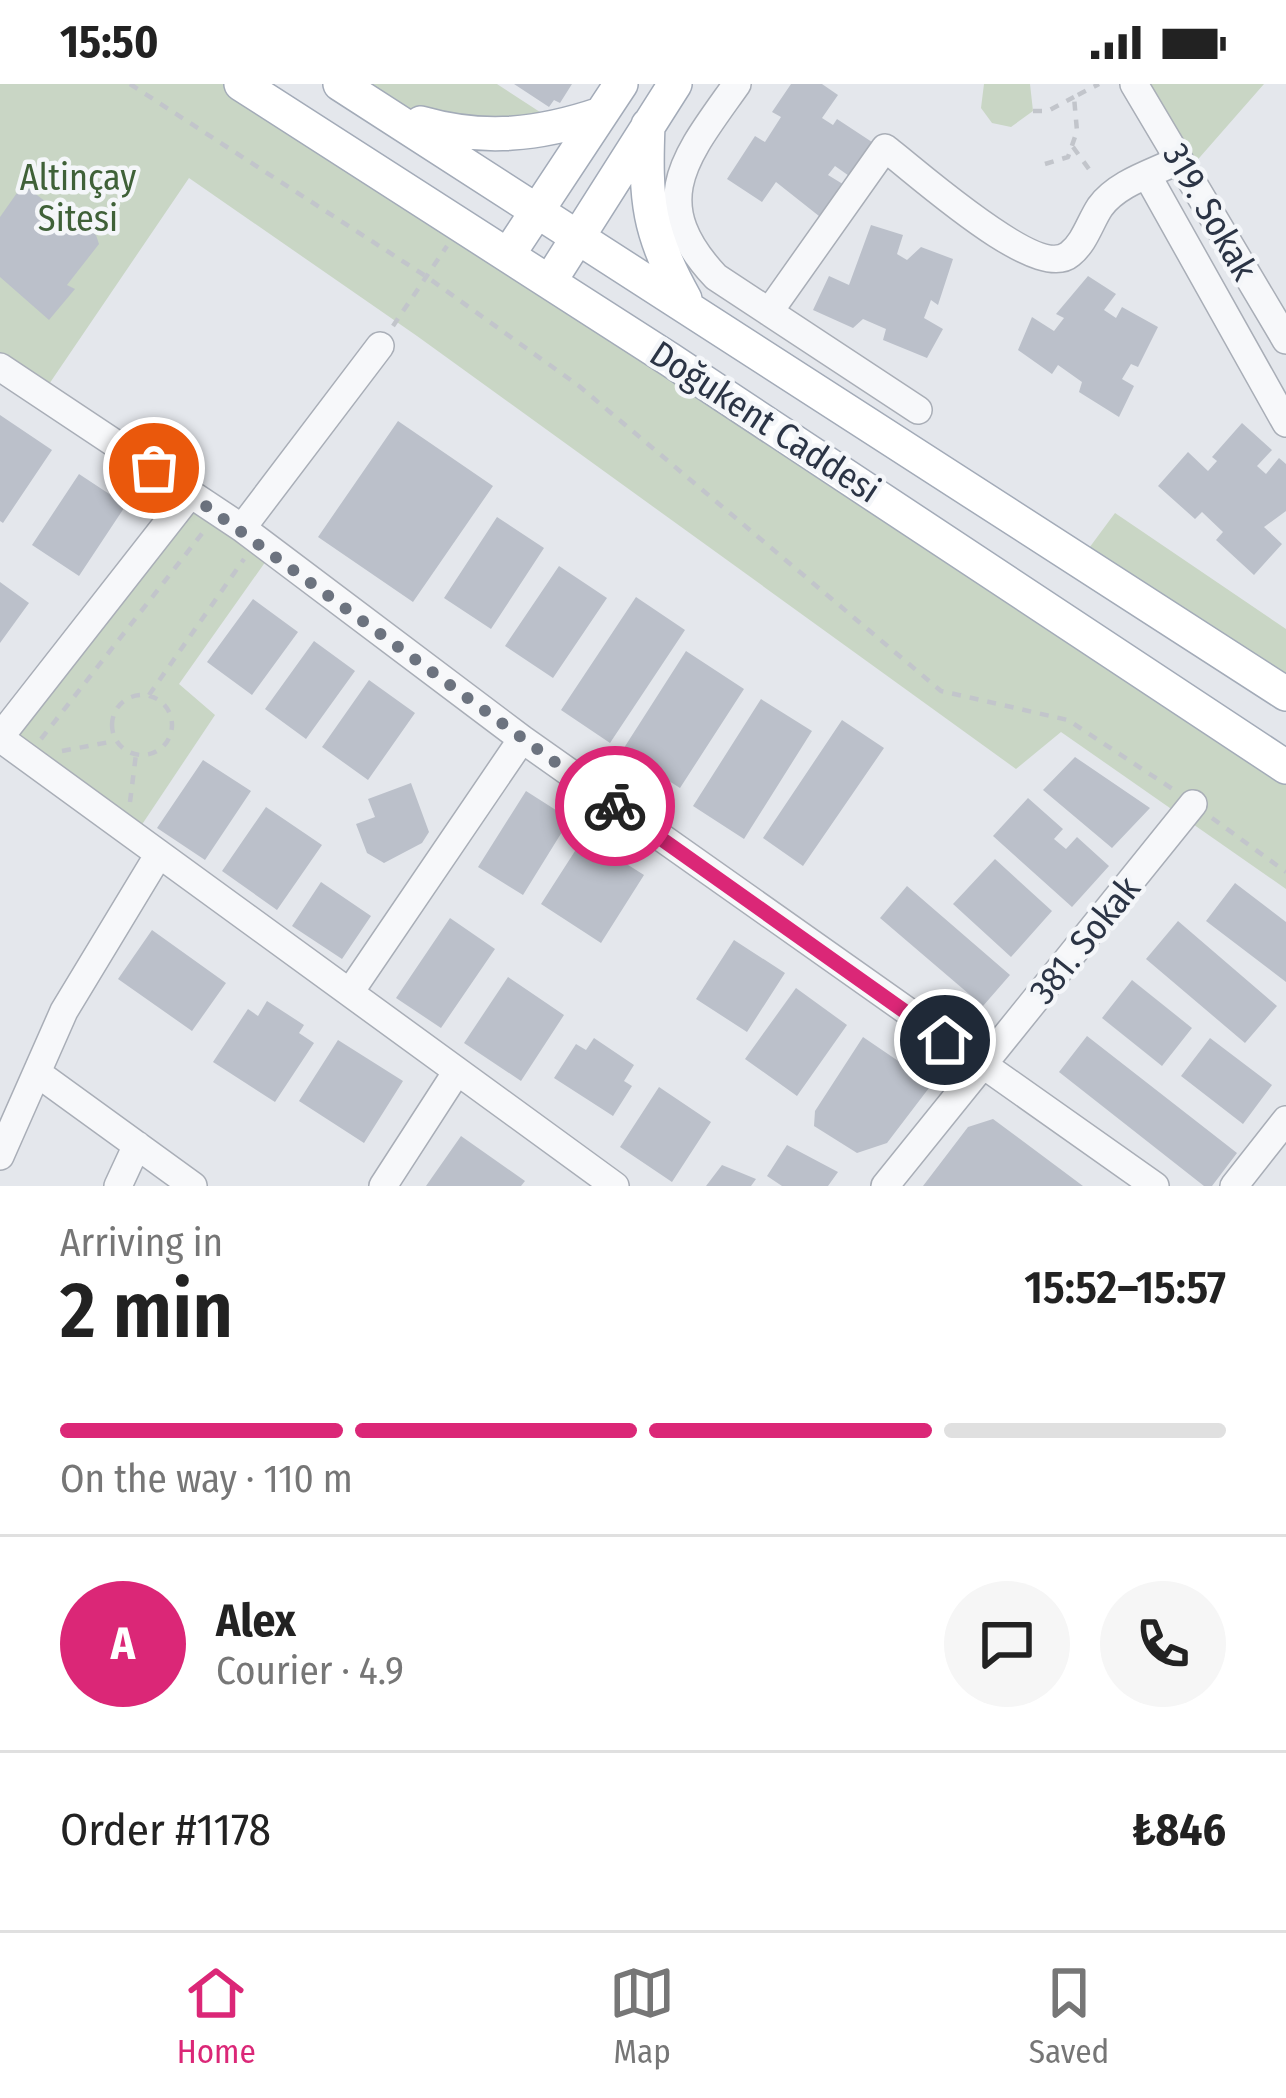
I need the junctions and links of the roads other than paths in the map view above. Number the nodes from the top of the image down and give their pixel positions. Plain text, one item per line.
1 (241, 84) edge
2 (340, 84) edge
3 (621, 84) edge
4 (675, 84) edge
5 (737, 84) edge
6 (1135, 84) edge
7 (383, 112) junction
8 (601, 114) junction
9 (649, 125) junction
10 (1179, 160) junction
11 (1147, 176) junction
12 (537, 206) junction
13 (578, 233) junction
14 (508, 254) junction
15 (550, 281) junction
16 (689, 305) junction
17 (769, 312) junction
18 (1286, 340) edge
19 (380, 346) dead end
20 (0, 368) edge
21 (917, 410) dead end
22 (1286, 423) edge
23 (190, 493) junction
24 (240, 527) junction
25 (1286, 694) edge
26 (0, 738) edge
27 (522, 739) junction
28 (1286, 767) edge
29 (1193, 804) road end
30 (159, 854) junction
31 (350, 992) junction
32 (983, 1068) junction
33 (457, 1072) junction
34 (40, 1075) junction
35 (1286, 1120) edge
36 (137, 1145) junction
37 (0, 1156) edge
38 (159, 1176) edge
39 (118, 1186) edge
40 (194, 1186) edge
41 (382, 1186) edge
42 (615, 1186) edge
43 (885, 1186) edge
44 (1155, 1186) edge
45 (1234, 1186) edge

1 - 14 main road, Doğukent Caddesi
2 - 7 main road, Doğukent Caddesi
3 - 8 main road
4 - 9 main road
5 - 17 street
6 - 10 street, 319. Sokak
7 - 8 main road
7 - 12 main road, Doğukent Caddesi
8 - 12 main road
9 - 13 main road
9 - 16 main road
10 - 11 street
10 - 18 street, 319. Sokak
11 - 17 street
11 - 22 street
12 - 13 main road, Doğukent Caddesi
12 - 14 main road
13 - 15 main road
13 - 16 main road, Doğukent Caddesi
14 - 15 main road, Doğukent Caddesi
15 - 28 main road, Doğukent Caddesi
16 - 25 main road, Doğukent Caddesi
17 - 21 street
19 - 24 street
20 - 23 street
23 - 24 street
23 - 26 street
24 - 27 street
26 - 30 street
27 - 31 street
27 - 32 street
29 - 32 street, 381. Sokak
30 - 31 street
30 - 34 street
31 - 33 street
32 - 43 street, 381. Sokak
32 - 44 street
33 - 41 street
33 - 42 street
34 - 36 street
34 - 37 street
35 - 45 street
36 - 38 street
36 - 39 street
38 - 40 street

